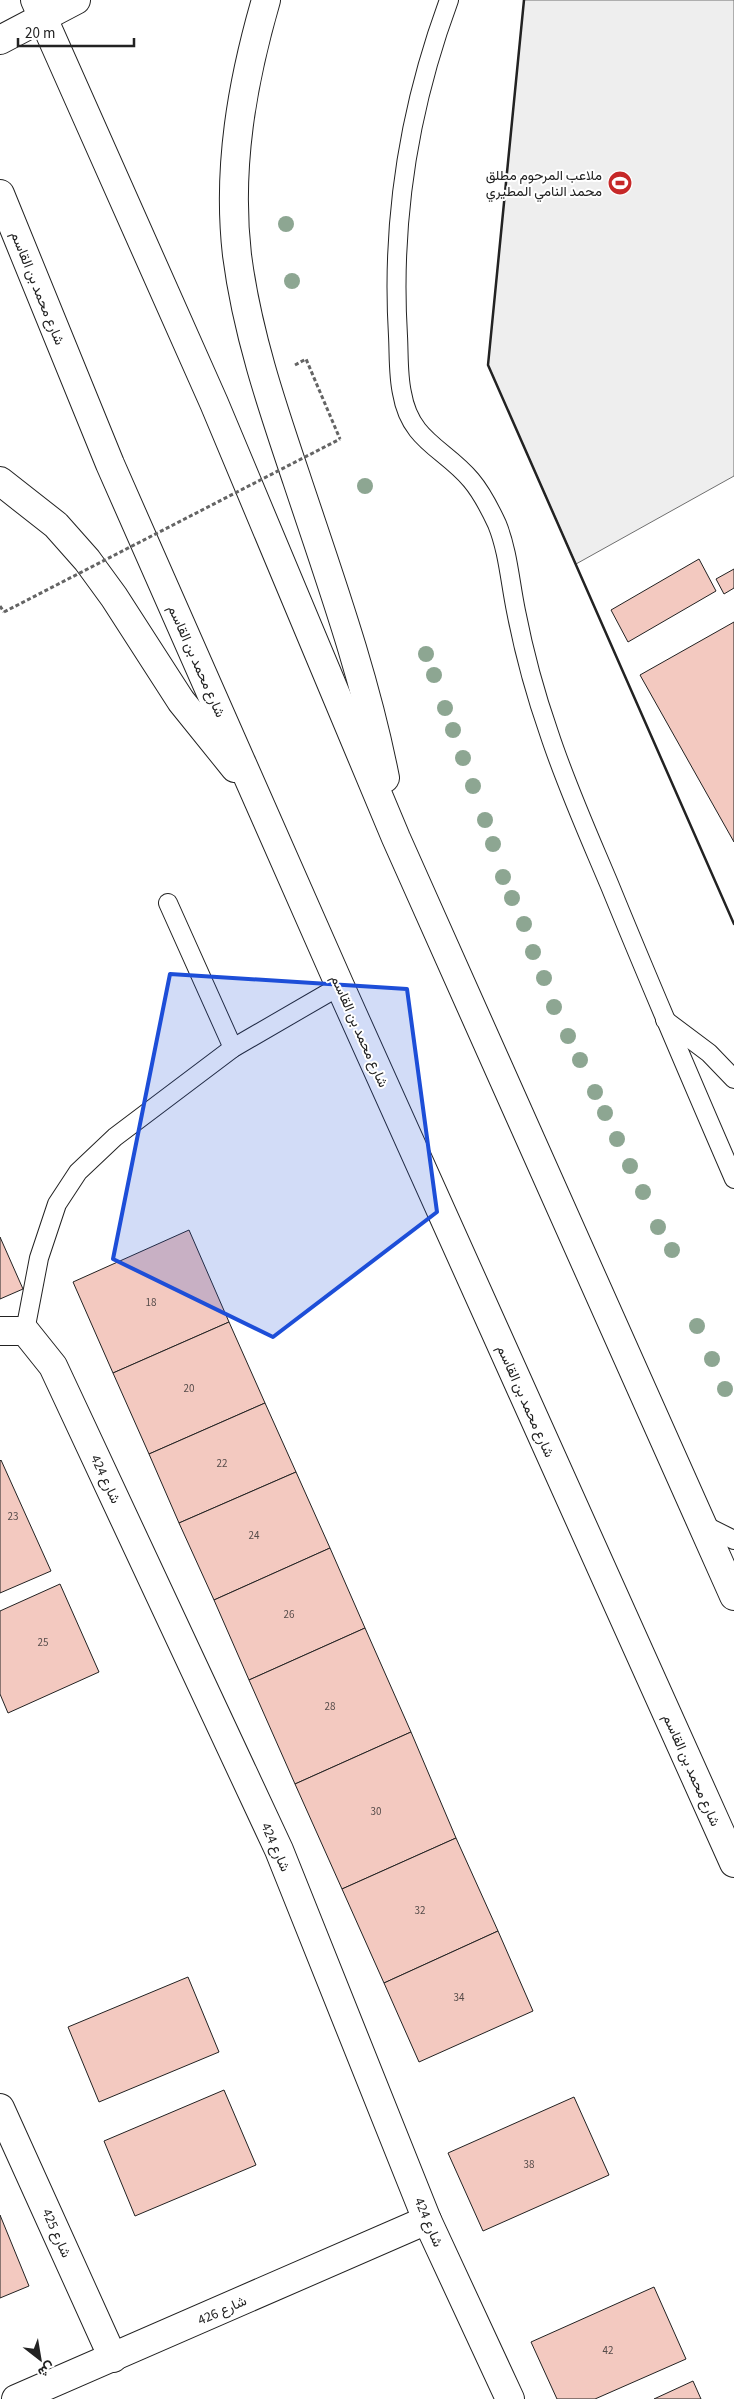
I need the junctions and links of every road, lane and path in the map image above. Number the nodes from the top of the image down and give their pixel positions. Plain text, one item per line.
1 (76, 0) edge
2 (266, 0) edge
3 (449, 0) edge
4 (40, 9) edge
5 (0, 40) edge
6 (0, 194) edge
7 (306, 360) dead end
8 (0, 481) edge
9 (0, 606) edge
10 (254, 789) junction
11 (396, 838) junction
12 (168, 903) dead end
13 (340, 986) junction
14 (665, 1020) junction
15 (233, 1048) junction
16 (734, 1078) edge
17 (734, 1179) edge
18 (12, 1331) edge
19 (704, 1525) junction
20 (734, 1540) edge
21 (734, 1596) edge
22 (734, 1863) edge
23 (0, 2108) edge
24 (428, 2220) junction
25 (113, 2358) junction
26 (16, 2399) edge
27 (510, 2399) edge

1 - 4 main road
2 - 11 main road
3 - 14 lane
4 - 5 main road
4 - 11 main road
6 - 10 main road, شارع محمد بن القاسم
7 - 9 path, bridge
8 - 10 main road
10 - 13 main road, شارع محمد بن القاسم
11 - 19 main road
12 - 15 lane
13 - 15 lane
13 - 22 main road, شارع محمد بن القاسم
14 - 16 lane
14 - 17 lane
15 - 18 lane
18 - 24 main road, شارع 424
19 - 20 lane
19 - 21 main road
23 - 25 main road, شارع 425
24 - 25 main road, شارع 426
24 - 27 main road, شارع 424
25 - 26 main road, شارع 426

